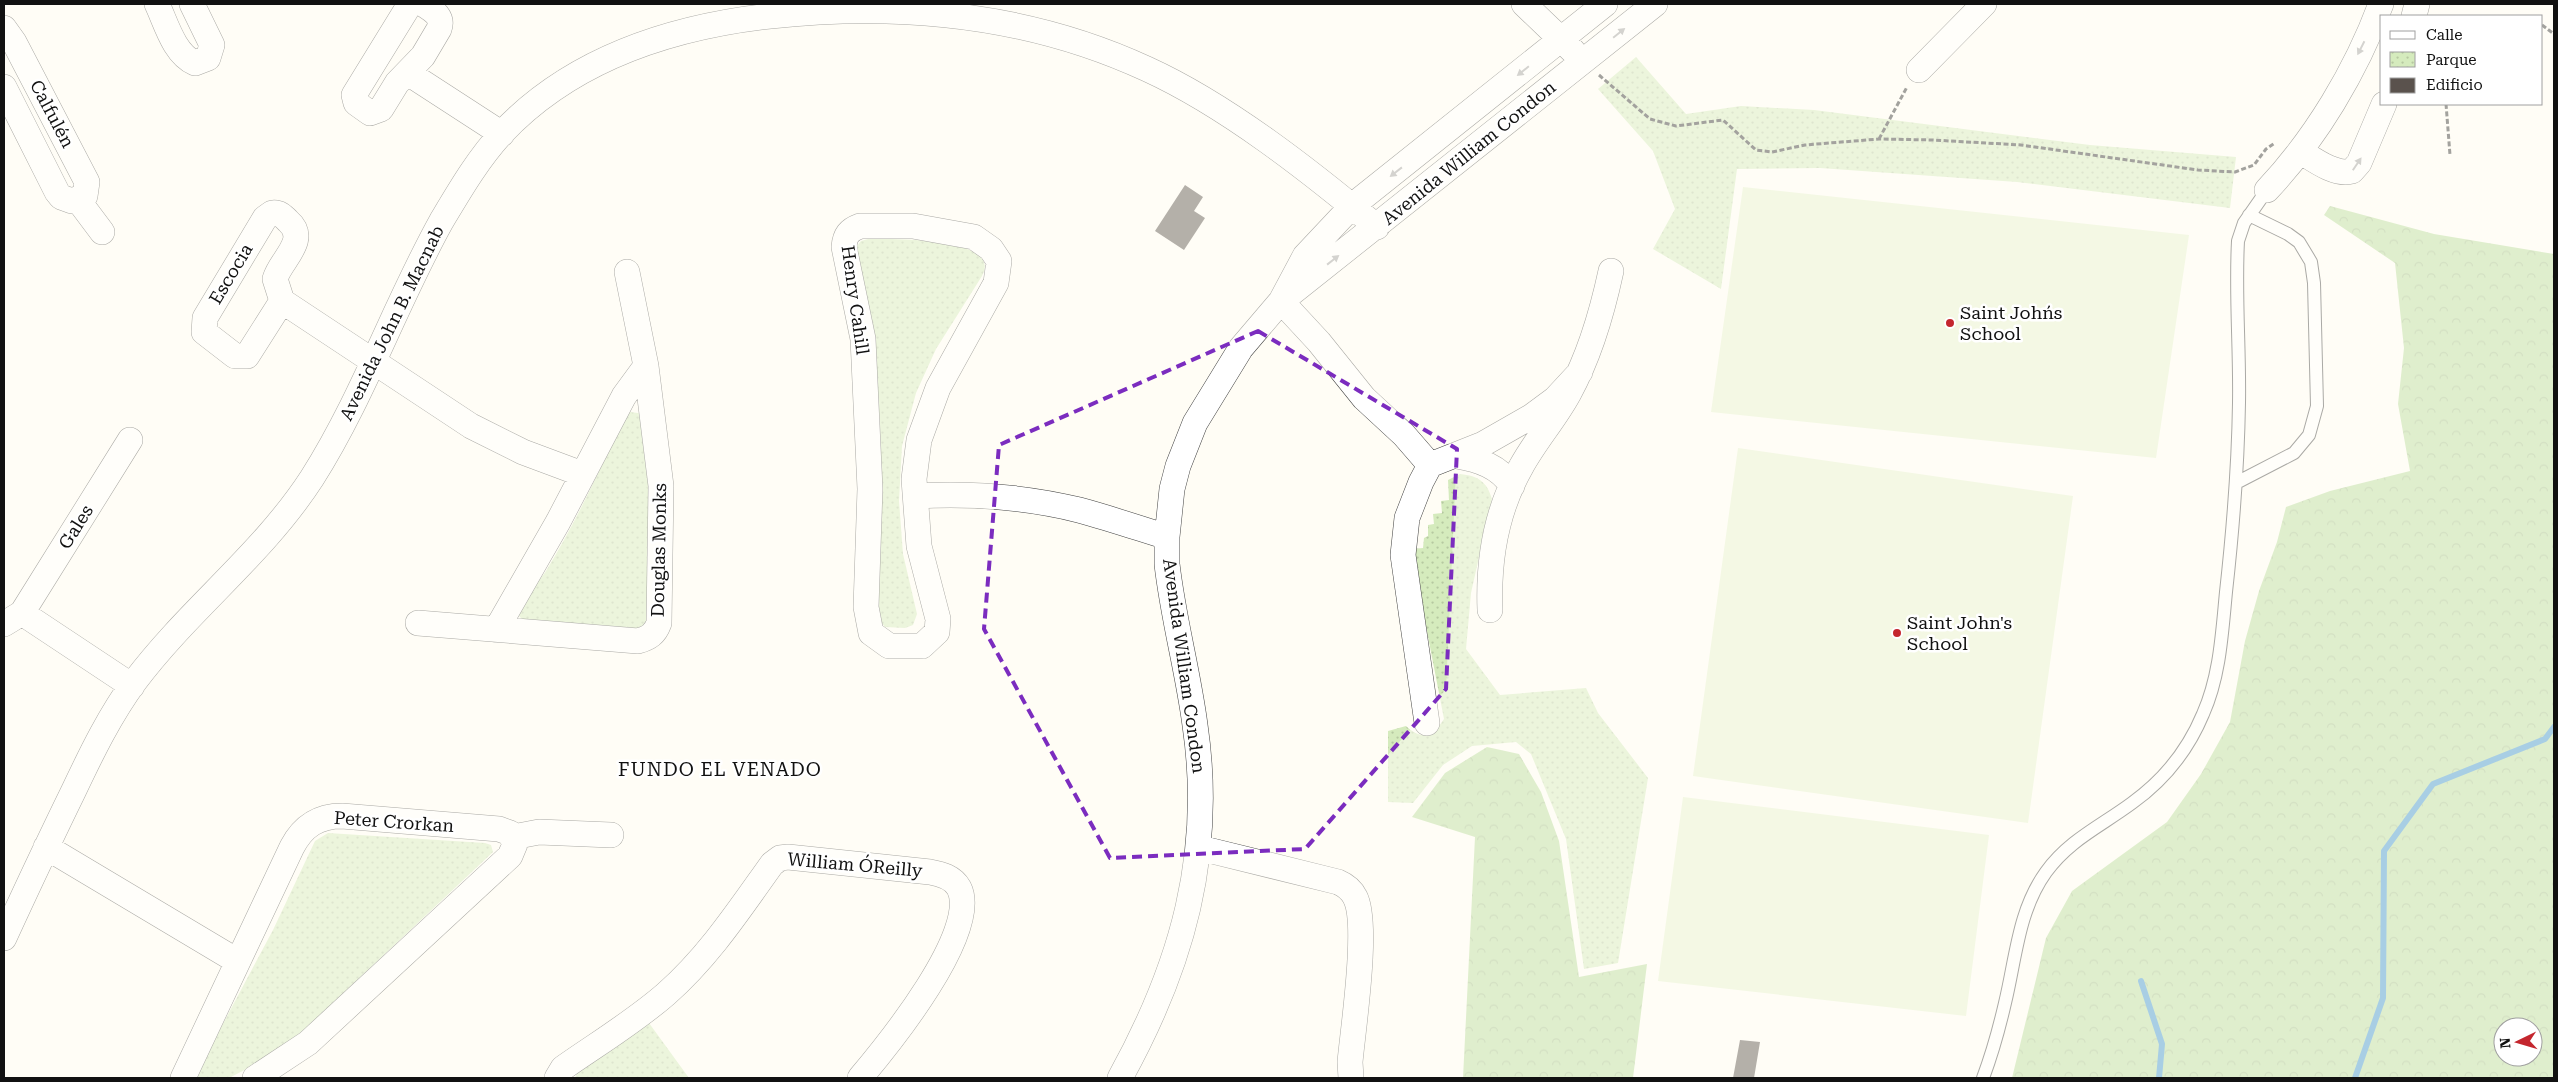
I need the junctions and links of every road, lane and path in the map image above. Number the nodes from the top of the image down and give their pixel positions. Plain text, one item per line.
1 (157, 4) edge
2 (410, 4) edge
3 (423, 4) edge
4 (1524, 4) edge
5 (1604, 4) edge
6 (1655, 4) edge
7 (1984, 4) edge
8 (2381, 4) edge
9 (198, 6) edge
10 (2543, 26) edge
11 (4, 28) edge
12 (2554, 34) edge
13 (1562, 40) junction
14 (1584, 61) junction
15 (1919, 70) joint
16 (408, 73) junction
17 (4, 87) edge
18 (2384, 105) edge
19 (2446, 105) edge
20 (502, 134) junction
21 (1879, 139) junction
22 (2291, 144) junction
23 (2450, 154) dead end
24 (2267, 190) joint
25 (78, 200) junction
26 (1352, 206) junction
27 (2249, 215) junction
28 (1377, 227) junction
29 (102, 232) dead end
30 (1611, 271) dead end
31 (627, 272) dead end
32 (282, 301) junction
33 (1281, 301) junction
34 (373, 361) junction
35 (646, 366) junction
36 (1580, 372) junction
37 (130, 440) dead end
38 (1457, 456) junction
39 (1430, 465) junction
40 (582, 474) junction
41 (2236, 483) junction
42 (1512, 486) junction
43 (916, 496) junction
44 (1167, 537) junction
45 (1490, 610) dead end
46 (13, 619) edge
47 (418, 624) dead end
48 (496, 630) junction
49 (132, 686) junction
50 (1427, 723) dead end
51 (611, 835) dead end
52 (513, 837) junction
53 (46, 847) junction
54 (1200, 848) junction
55 (4, 938) edge
56 (237, 961) junction
57 (1346, 1073) edge
58 (183, 1078) edge
59 (255, 1078) edge
60 (558, 1078) edge
61 (860, 1078) edge
62 (1120, 1078) edge
63 (1983, 1078) edge

1 - 9 street
2 - 16 street
3 - 16 street
4 - 13 street
5 - 13 street, Avenida William Condon
14 -> 6 street, Avenida William Condon
7 - 15 street
8 -> 22 street
10 - 12 path
11 - 25 street, Calfulén
13 - 14 street
13 -> 26 street, Avenida William Condon
14 - 21 path
14 - 28 street, Avenida William Condon
15 - 21 path
16 - 20 street
17 - 25 street, Calfulén
22 -> 18 street
19 - 23 path
20 - 26 street, Avenida John B. Macnab
20 - 34 street, Avenida John B. Macnab
21 - 22 path
22 - 24 street
24 - 27 lane
25 - 29 street
26 - 28 street, Avenida John B. Macnab
26 - 33 street, Avenida William Condon
27 - 41 lane
27 - 41 lane
33 -> 28 street, Avenida William Condon
30 - 36 street
31 - 35 street, Douglas Monks
32 - 32 street, Escocia
32 - 34 street
33 - 39 street
33 - 44 street, Avenida William Condon
34 - 40 street
34 - 49 street, Avenida John B. Macnab
35 - 40 street
35 - 48 street, Douglas Monks
36 - 38 street
36 - 42 street
37 - 46 street, Gales
38 - 39 street
38 - 42 street
39 - 50 street
40 - 48 street
41 - 63 lane
42 - 45 street
43 - 43 street, Henry Cahill
43 - 44 street
44 - 54 street, Avenida William Condon
46 - 49 street, Gales
47 - 48 street, Douglas Monks
49 - 53 street, Avenida John B. Macnab
51 - 52 street, Peter Crorkan
52 - 56 street, Peter Crorkan
52 - 59 street
53 - 55 street, Avenida John B. Macnab
53 - 56 street
54 - 57 street
54 - 62 street, Avenida William Condon
56 - 58 street, Peter Crorkan
60 - 61 street, William O´Reilly

